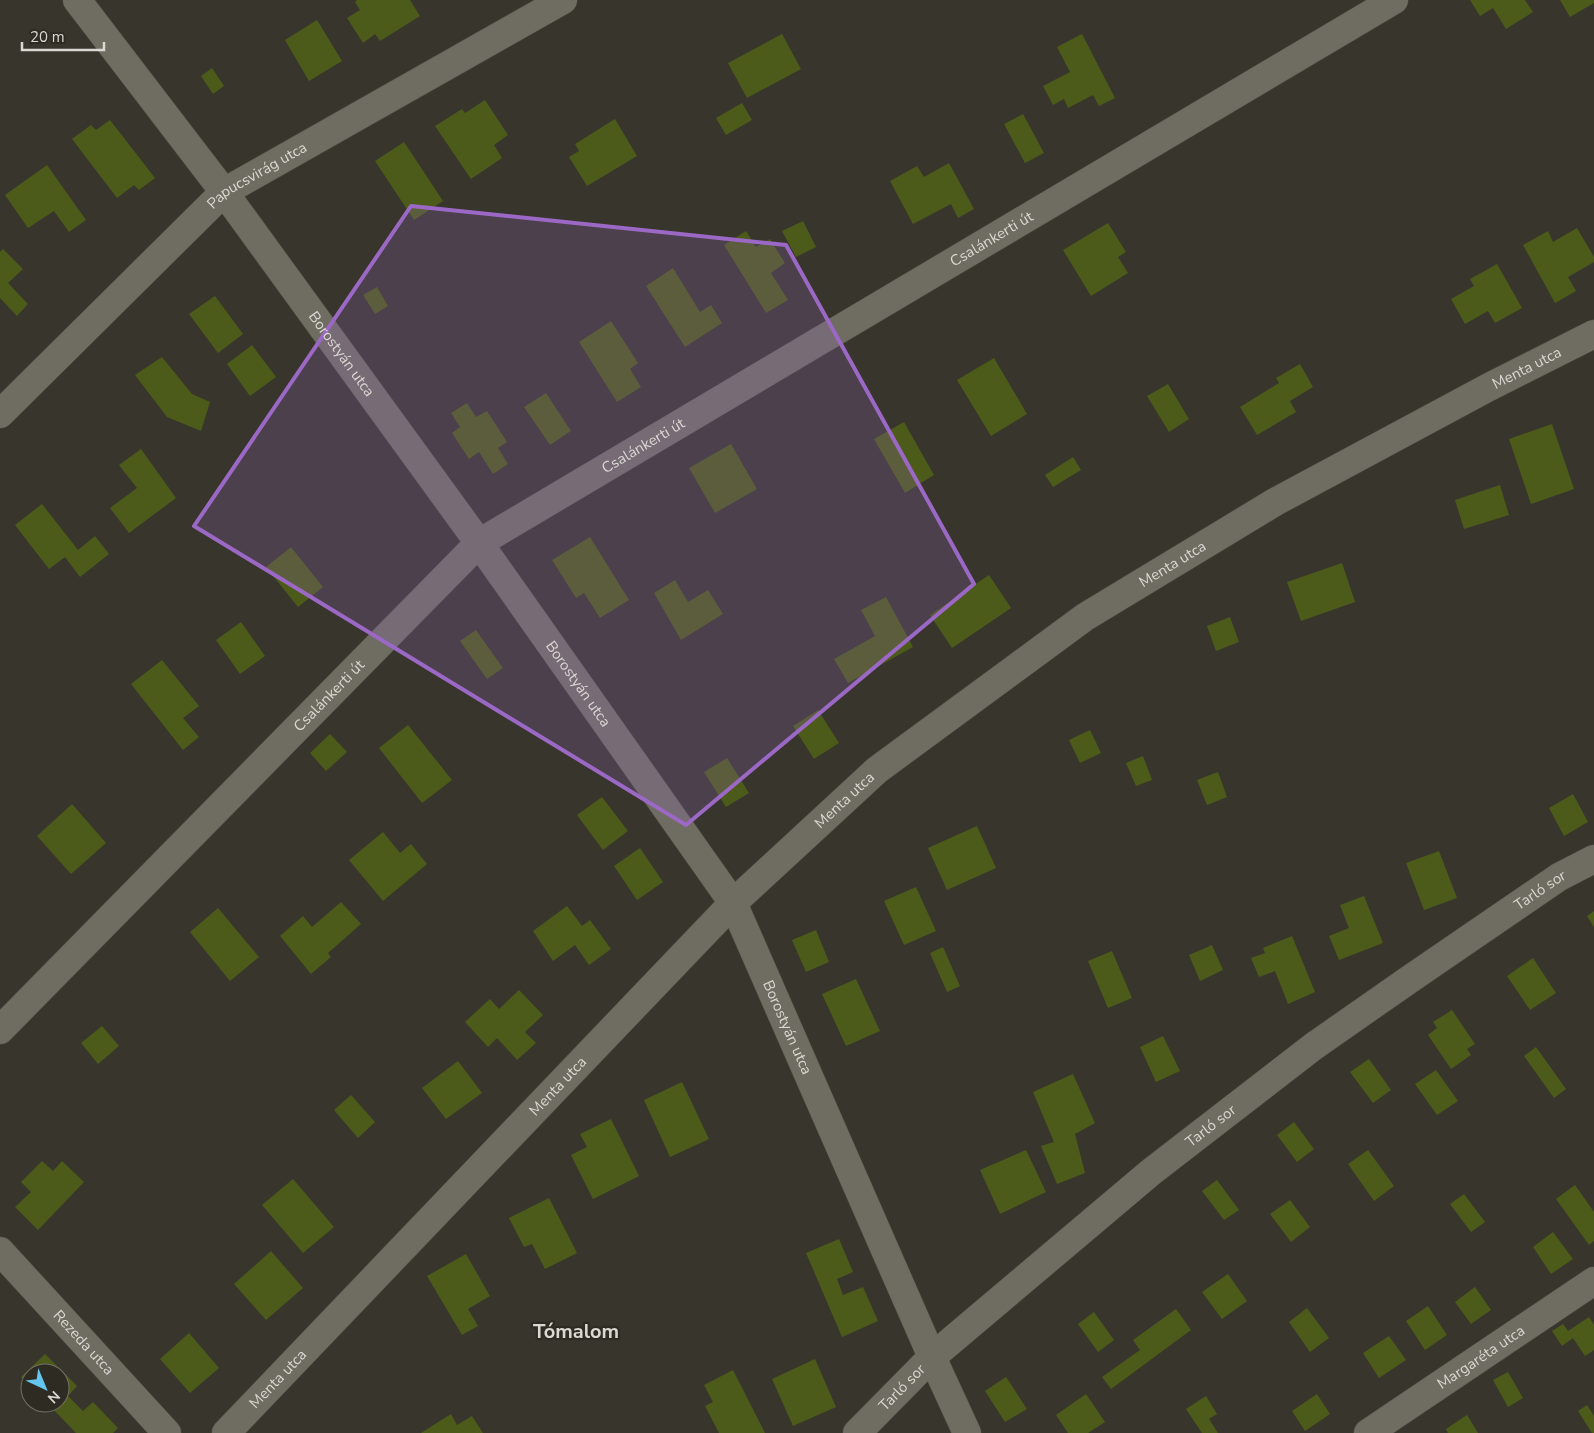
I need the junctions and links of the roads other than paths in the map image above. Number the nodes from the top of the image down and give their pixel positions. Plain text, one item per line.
1 (77, 0) edge
2 (563, 0) edge
3 (1394, 0) edge
4 (224, 192) junction
5 (1594, 334) edge
6 (0, 414) edge
7 (479, 543) junction
8 (1594, 859) edge
9 (734, 903) junction
10 (0, 1030) edge
11 (0, 1251) edge
12 (1594, 1280) edge
13 (932, 1356) junction
14 (167, 1433) edge
15 (226, 1433) edge
16 (857, 1433) edge
17 (967, 1433) edge
18 (1368, 1433) edge

1 - 4 street, Borostyán utca
2 - 4 street, Papucsvirág utca
3 - 7 street, Csalánkerti út
4 - 6 street, Papucsvirág utca
4 - 7 street, Borostyán utca
5 - 9 street, Menta utca
7 - 9 street, Borostyán utca
7 - 10 street, Csalánkerti út
8 - 13 street, Tarló sor
9 - 13 street, Borostyán utca
9 - 15 street, Menta utca
11 - 14 street, Rezeda utca
12 - 18 street, Margaréta utca
13 - 16 street, Tarló sor
13 - 17 street, Borostyán utca

